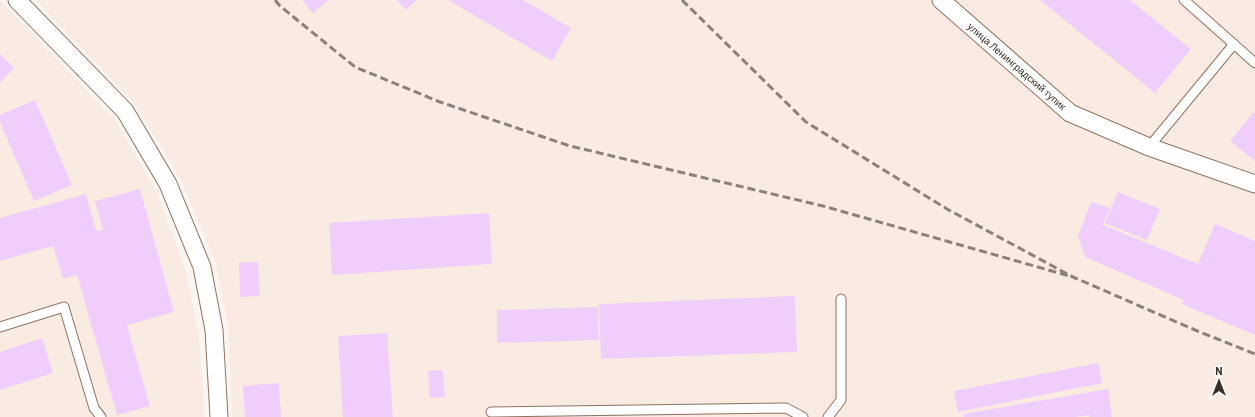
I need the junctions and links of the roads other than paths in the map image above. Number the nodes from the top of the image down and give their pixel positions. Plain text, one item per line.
1 (17, 0) edge
2 (940, 0) edge
3 (1184, 0) edge
4 (1234, 44) junction
5 (1255, 63) edge
6 (1149, 147) junction
7 (1255, 184) edge
8 (841, 299) dead end
9 (0, 327) edge
10 (491, 412) dead end
11 (101, 417) edge
12 (220, 417) edge
13 (803, 417) edge
14 (828, 417) edge

1 - 12 street
2 - 6 street, улица Ленинградский тупик
3 - 4 lane
4 - 5 lane
4 - 6 lane
6 - 7 street, улица Ленинградский тупик
8 - 14 lane
9 - 11 lane
10 - 13 lane

